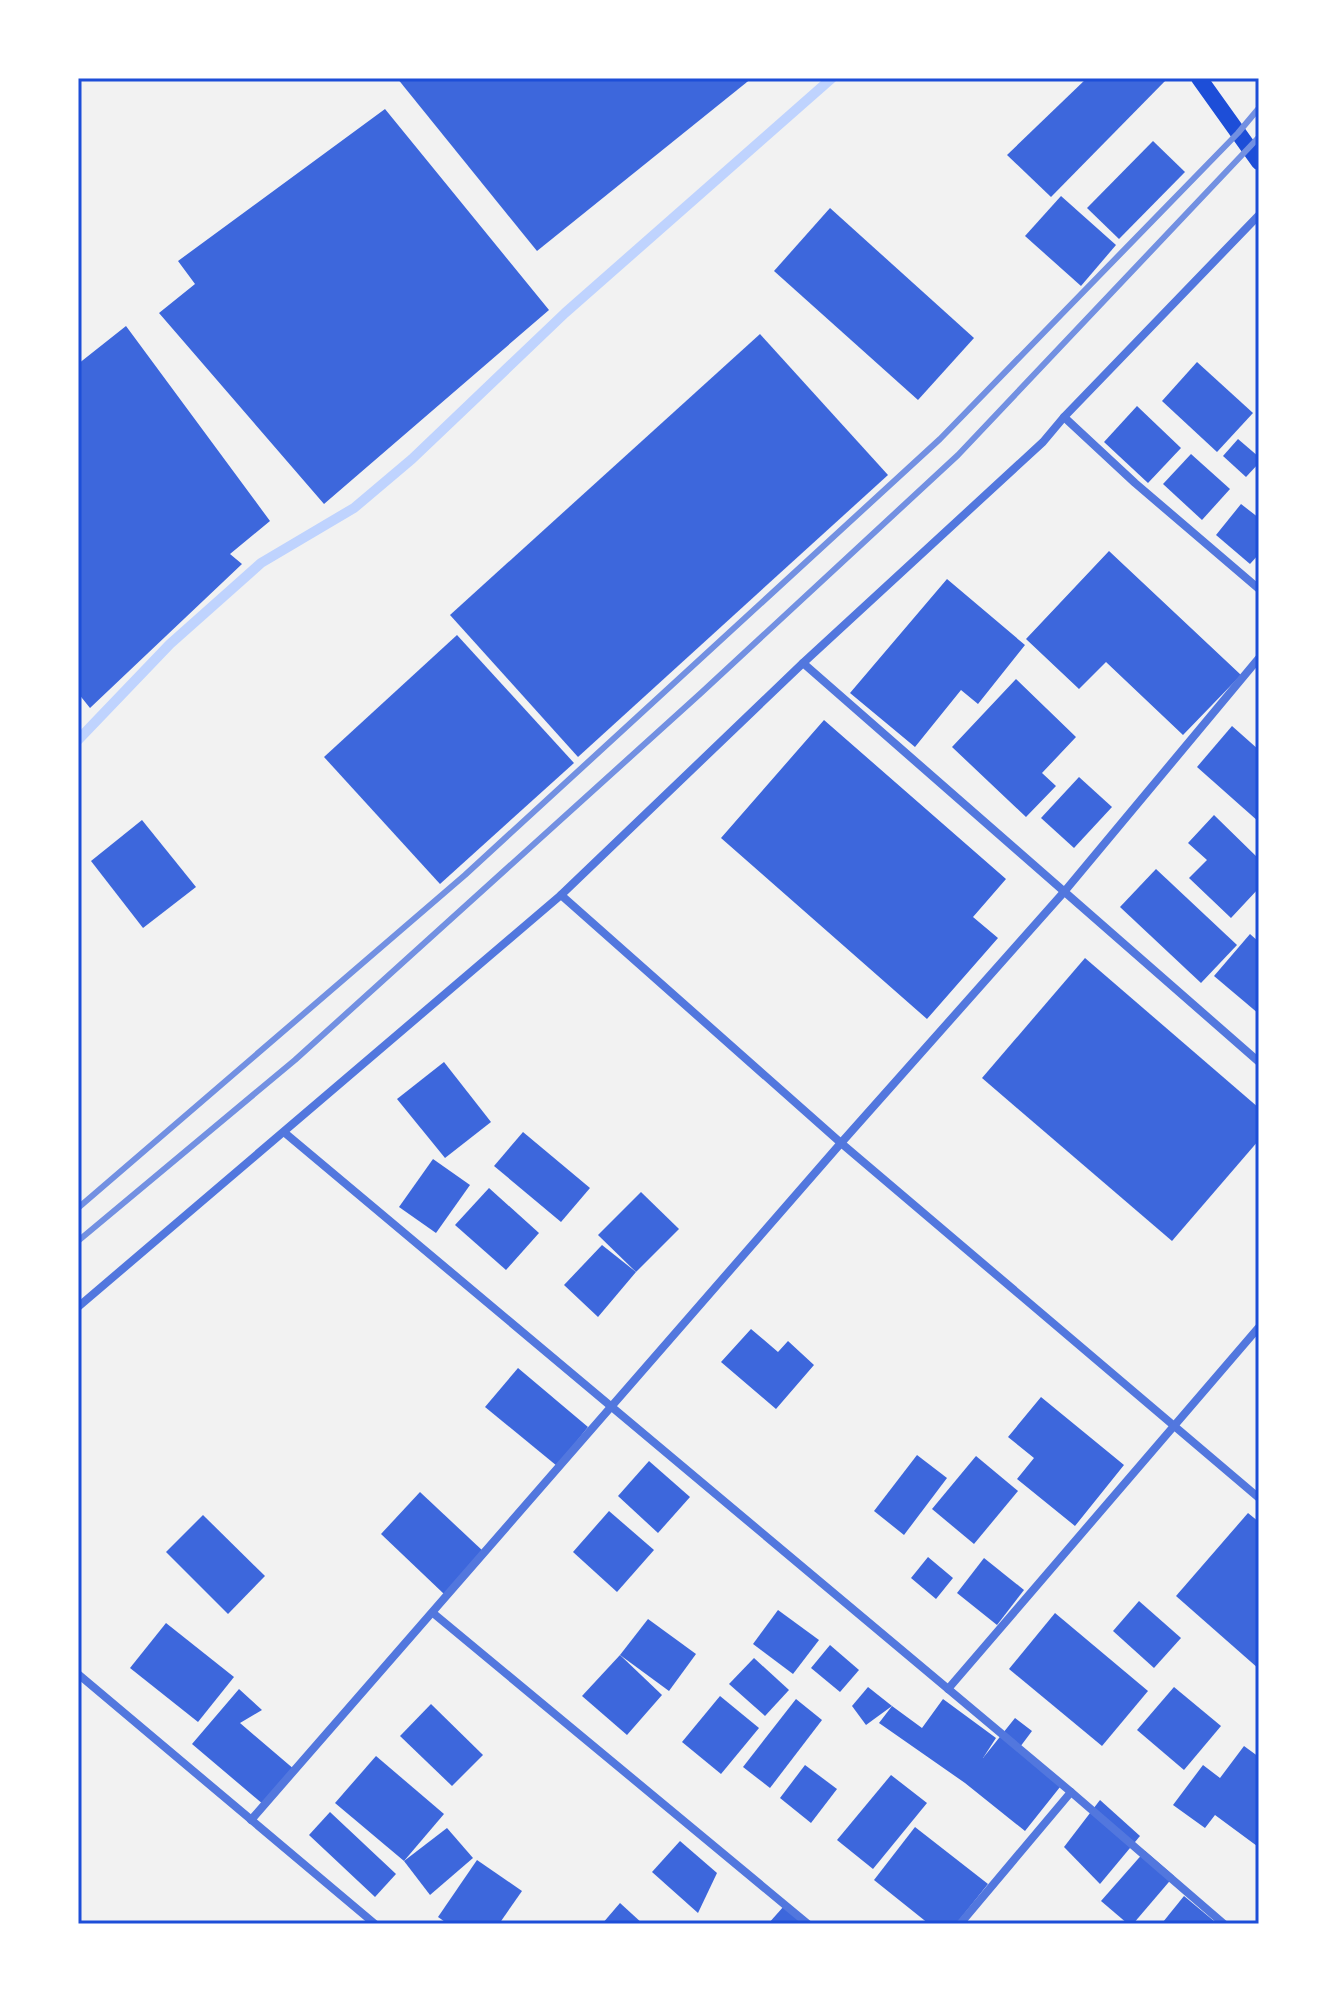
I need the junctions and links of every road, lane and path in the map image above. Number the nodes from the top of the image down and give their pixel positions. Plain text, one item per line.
1 (1199, 78) edge
2 (1259, 162) edge
3 (1259, 215) edge
4 (1064, 417) junction
5 (1259, 589) edge
6 (1259, 658) edge
7 (803, 663) junction
8 (1064, 892) junction
9 (561, 895) junction
10 (1259, 1062) edge
11 (285, 1133) junction
12 (841, 1143) junction
13 (78, 1307) edge
14 (1259, 1327) edge
15 (612, 1408) junction
16 (1173, 1424) junction
17 (1259, 1498) edge
18 (433, 1613) junction
19 (78, 1674) edge
20 (948, 1689) junction
21 (1071, 1792) junction
22 (251, 1820) junction
23 (375, 1924) edge
24 (808, 1924) edge
25 (960, 1924) edge
26 (1224, 1924) edge

1 - 2 main road
3 - 4 street
4 - 5 street
4 - 7 street
6 - 8 street
7 - 8 street
7 - 9 street
8 - 10 street
8 - 12 street
9 - 11 street
9 - 12 street
11 - 13 street
11 - 15 street
12 - 15 street
12 - 16 street
14 - 16 street
15 - 18 street
15 - 20 street
16 - 17 street
16 - 20 street
18 - 22 street
18 - 24 street
19 - 22 street
20 - 21 street
21 - 25 street
21 - 26 street
22 - 23 street

